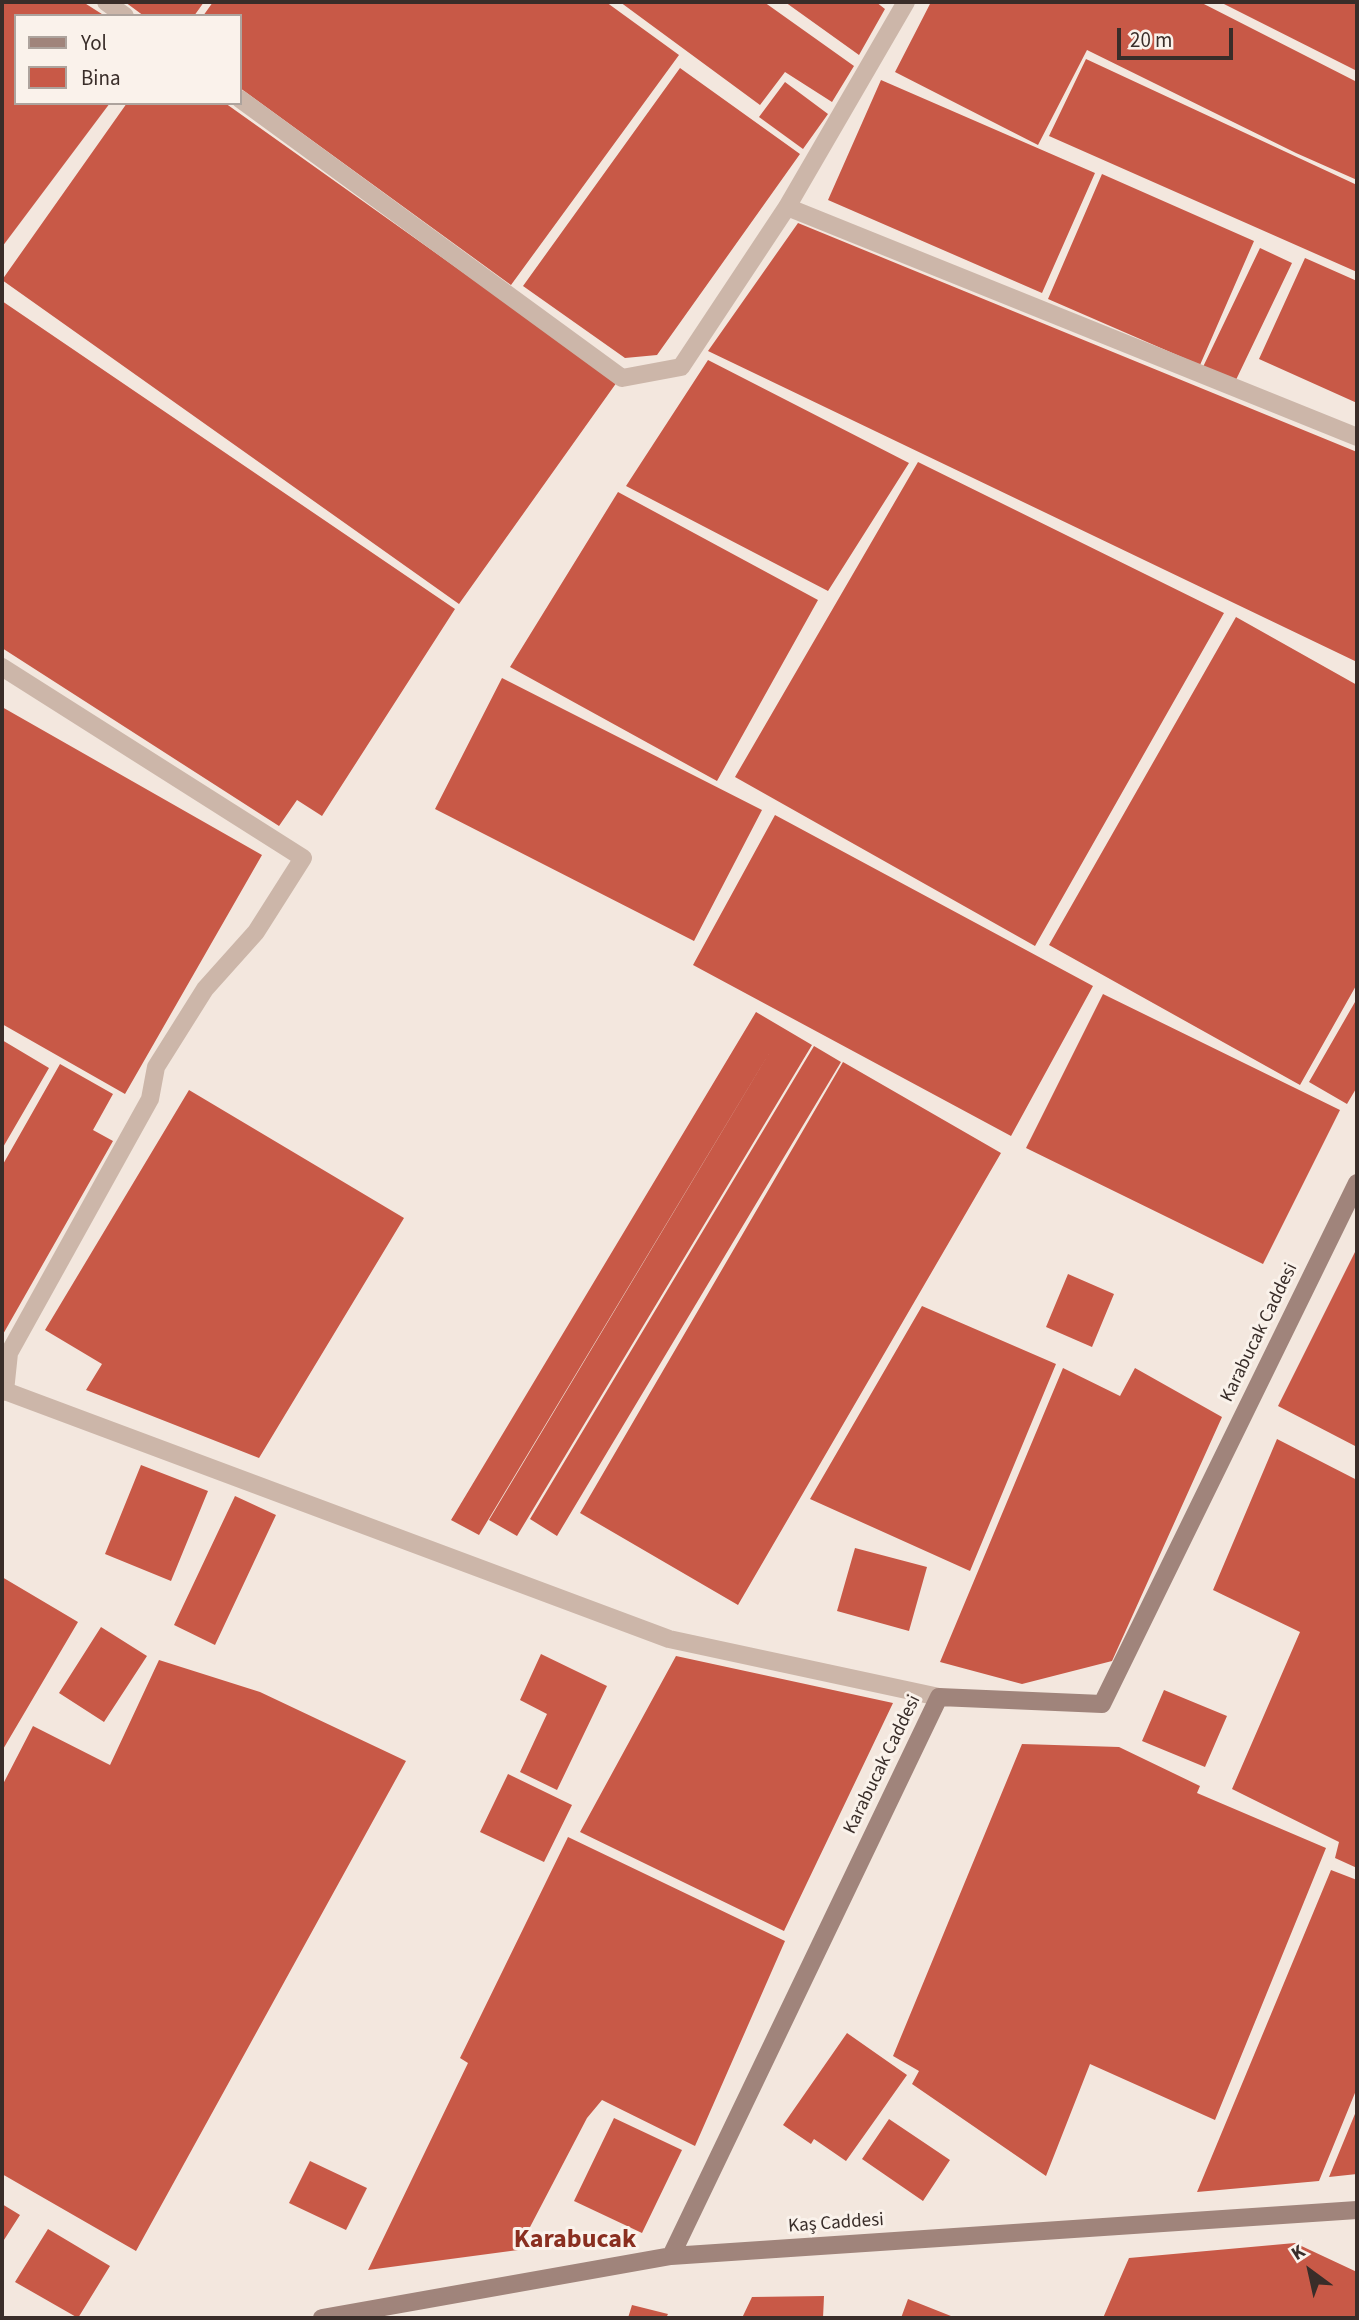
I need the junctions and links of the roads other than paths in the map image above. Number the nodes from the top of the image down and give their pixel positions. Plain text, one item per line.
1 (106, 2) edge
2 (906, 2) edge
3 (122, 14) edge
4 (242, 100) edge
5 (787, 207) junction
6 (1357, 437) edge
7 (2, 667) edge
8 (1357, 1183) edge
9 (4, 1392) edge
10 (939, 1697) junction
11 (1357, 2210) edge
12 (671, 2256) junction
13 (322, 2318) edge

1 - 3 street
2 - 5 street
4 - 5 street
5 - 6 street
7 - 9 street
8 - 10 street, Karabucak Caddesi
9 - 10 street
10 - 12 street, Karabucak Caddesi
11 - 12 street, Kaş Caddesi
12 - 13 street, Kaş Caddesi

